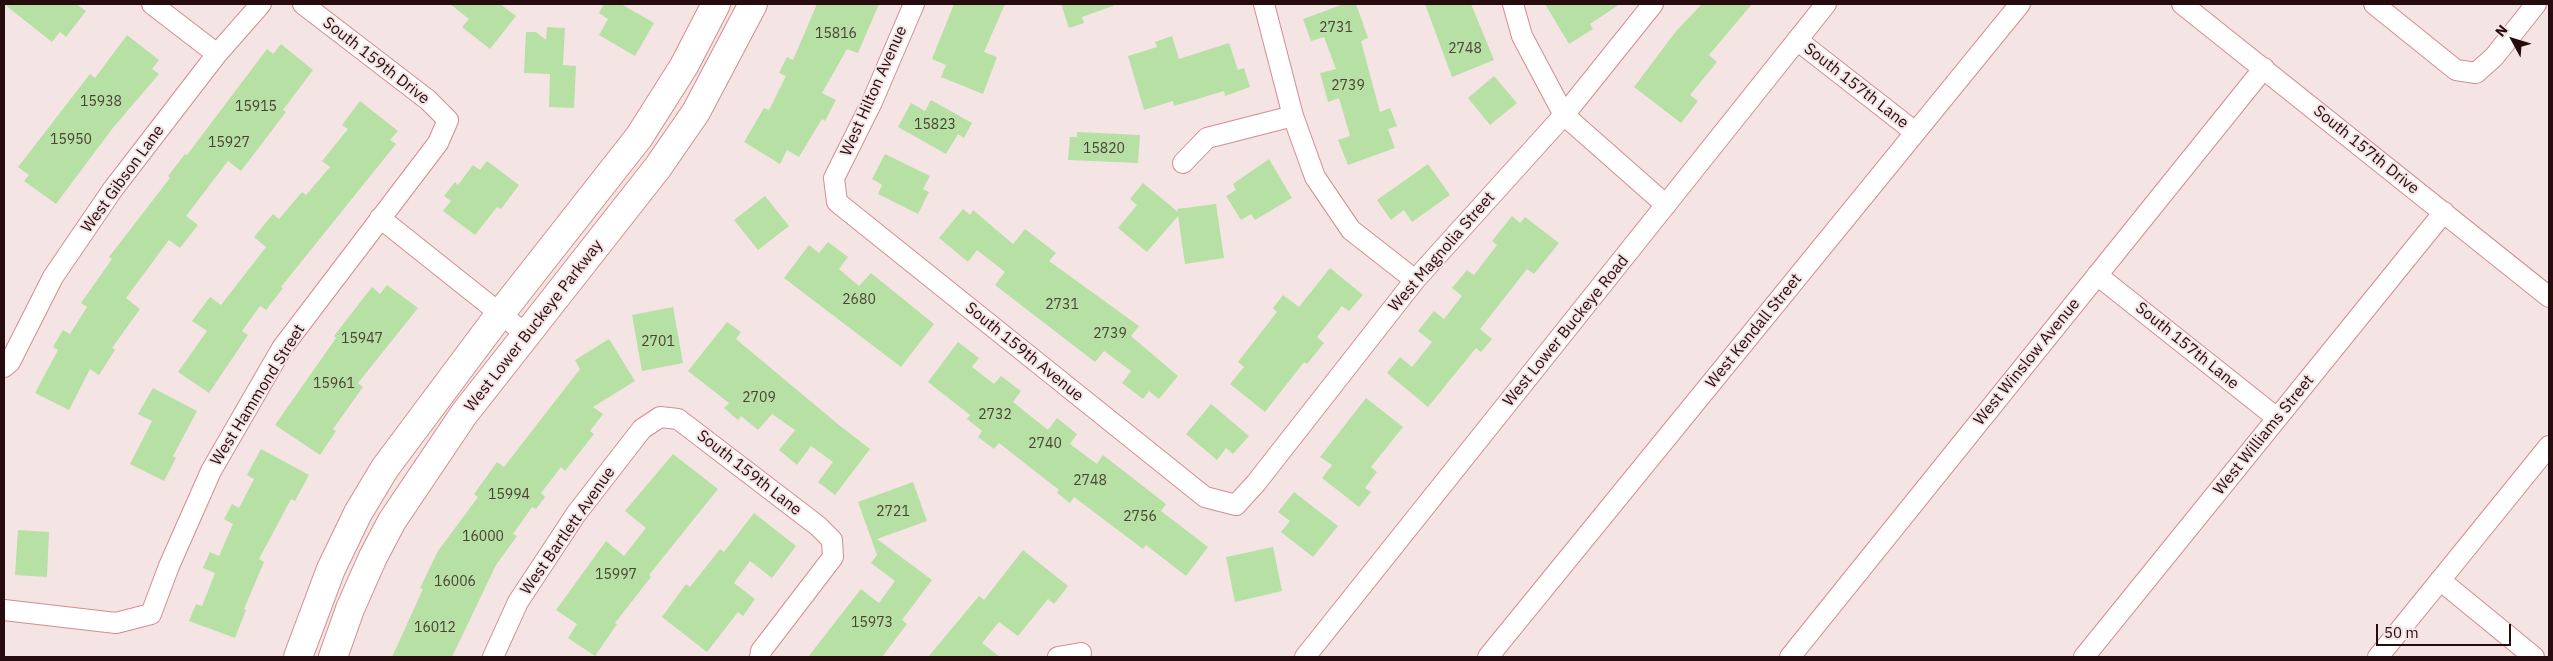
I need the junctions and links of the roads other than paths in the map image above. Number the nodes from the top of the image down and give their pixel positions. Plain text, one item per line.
1 (152, 4) edge
2 (261, 4) edge
3 (303, 4) edge
4 (716, 4) edge
5 (753, 4) edge
6 (914, 4) edge
7 (1264, 4) edge
8 (1512, 4) edge
9 (1653, 4) edge
10 (1826, 4) edge
11 (2020, 4) edge
12 (2182, 4) edge
13 (2374, 4) edge
14 (2536, 4) edge
15 (1797, 40) junction
16 (217, 54) junction
17 (2264, 68) junction
18 (1564, 115) junction
19 (1293, 116) junction
20 (448, 120) joint
21 (1915, 132) junction
22 (1183, 163) dead end
23 (834, 178) joint
24 (1666, 205) junction
25 (2444, 212) junction
26 (380, 218) junction
27 (2097, 275) junction
28 (1416, 280) junction
29 (2549, 297) edge
30 (500, 314) junction
31 (527, 335) junction
32 (4, 367) edge
33 (660, 417) joint
34 (2277, 418) junction
35 (2549, 446) edge
36 (1236, 505) joint
37 (2440, 580) junction
38 (4, 610) edge
39 (1081, 653) dead end
40 (298, 657) edge
41 (333, 657) edge
42 (493, 657) edge
43 (760, 657) edge
44 (1058, 657) edge
45 (1305, 657) edge
46 (1488, 657) edge
47 (1790, 657) edge
48 (2084, 657) edge
49 (2378, 657) edge
50 (2534, 657) edge

1 - 16 street
2 - 16 street, West Gibson Lane
3 - 20 street, South 159th Drive
4 - 30 main road, West Lower Buckeye Parkway
5 - 31 main road, West Lower Buckeye Parkway
6 - 23 street, West Hilton Avenue
7 - 19 street
8 - 18 street
9 - 18 street, West Magnolia Street
10 - 15 street, West Lower Buckeye Road
11 - 21 street, West Kendall Street
12 - 17 street, South 157th Drive
13 - 14 street
15 - 21 street, South 157th Lane
15 - 24 street, West Lower Buckeye Road
16 - 32 street, West Gibson Lane
17 - 25 street, South 157th Drive
17 - 27 street, West Winslow Avenue
18 - 24 street
18 - 28 street, West Magnolia Street
19 - 22 street
19 - 28 street
20 - 26 street, West Hammond Street
21 - 46 street, West Kendall Street
23 - 36 street, South 159th Avenue
24 - 45 street, West Lower Buckeye Road
25 - 29 street, South 157th Drive
25 - 34 street, West Williams Street
26 - 30 street
26 - 38 street, West Hammond Street
27 - 34 street, South 157th Lane
27 - 47 street, West Winslow Avenue
28 - 36 street, West Magnolia Street
30 - 31 street
30 - 40 main road, West Lower Buckeye Parkway
31 - 41 main road, West Lower Buckeye Parkway
33 - 42 street, West Bartlett Avenue
33 - 43 street, South 159th Lane
34 - 48 street, West Williams Street
35 - 37 street
37 - 49 street
37 - 50 street
39 - 44 street

